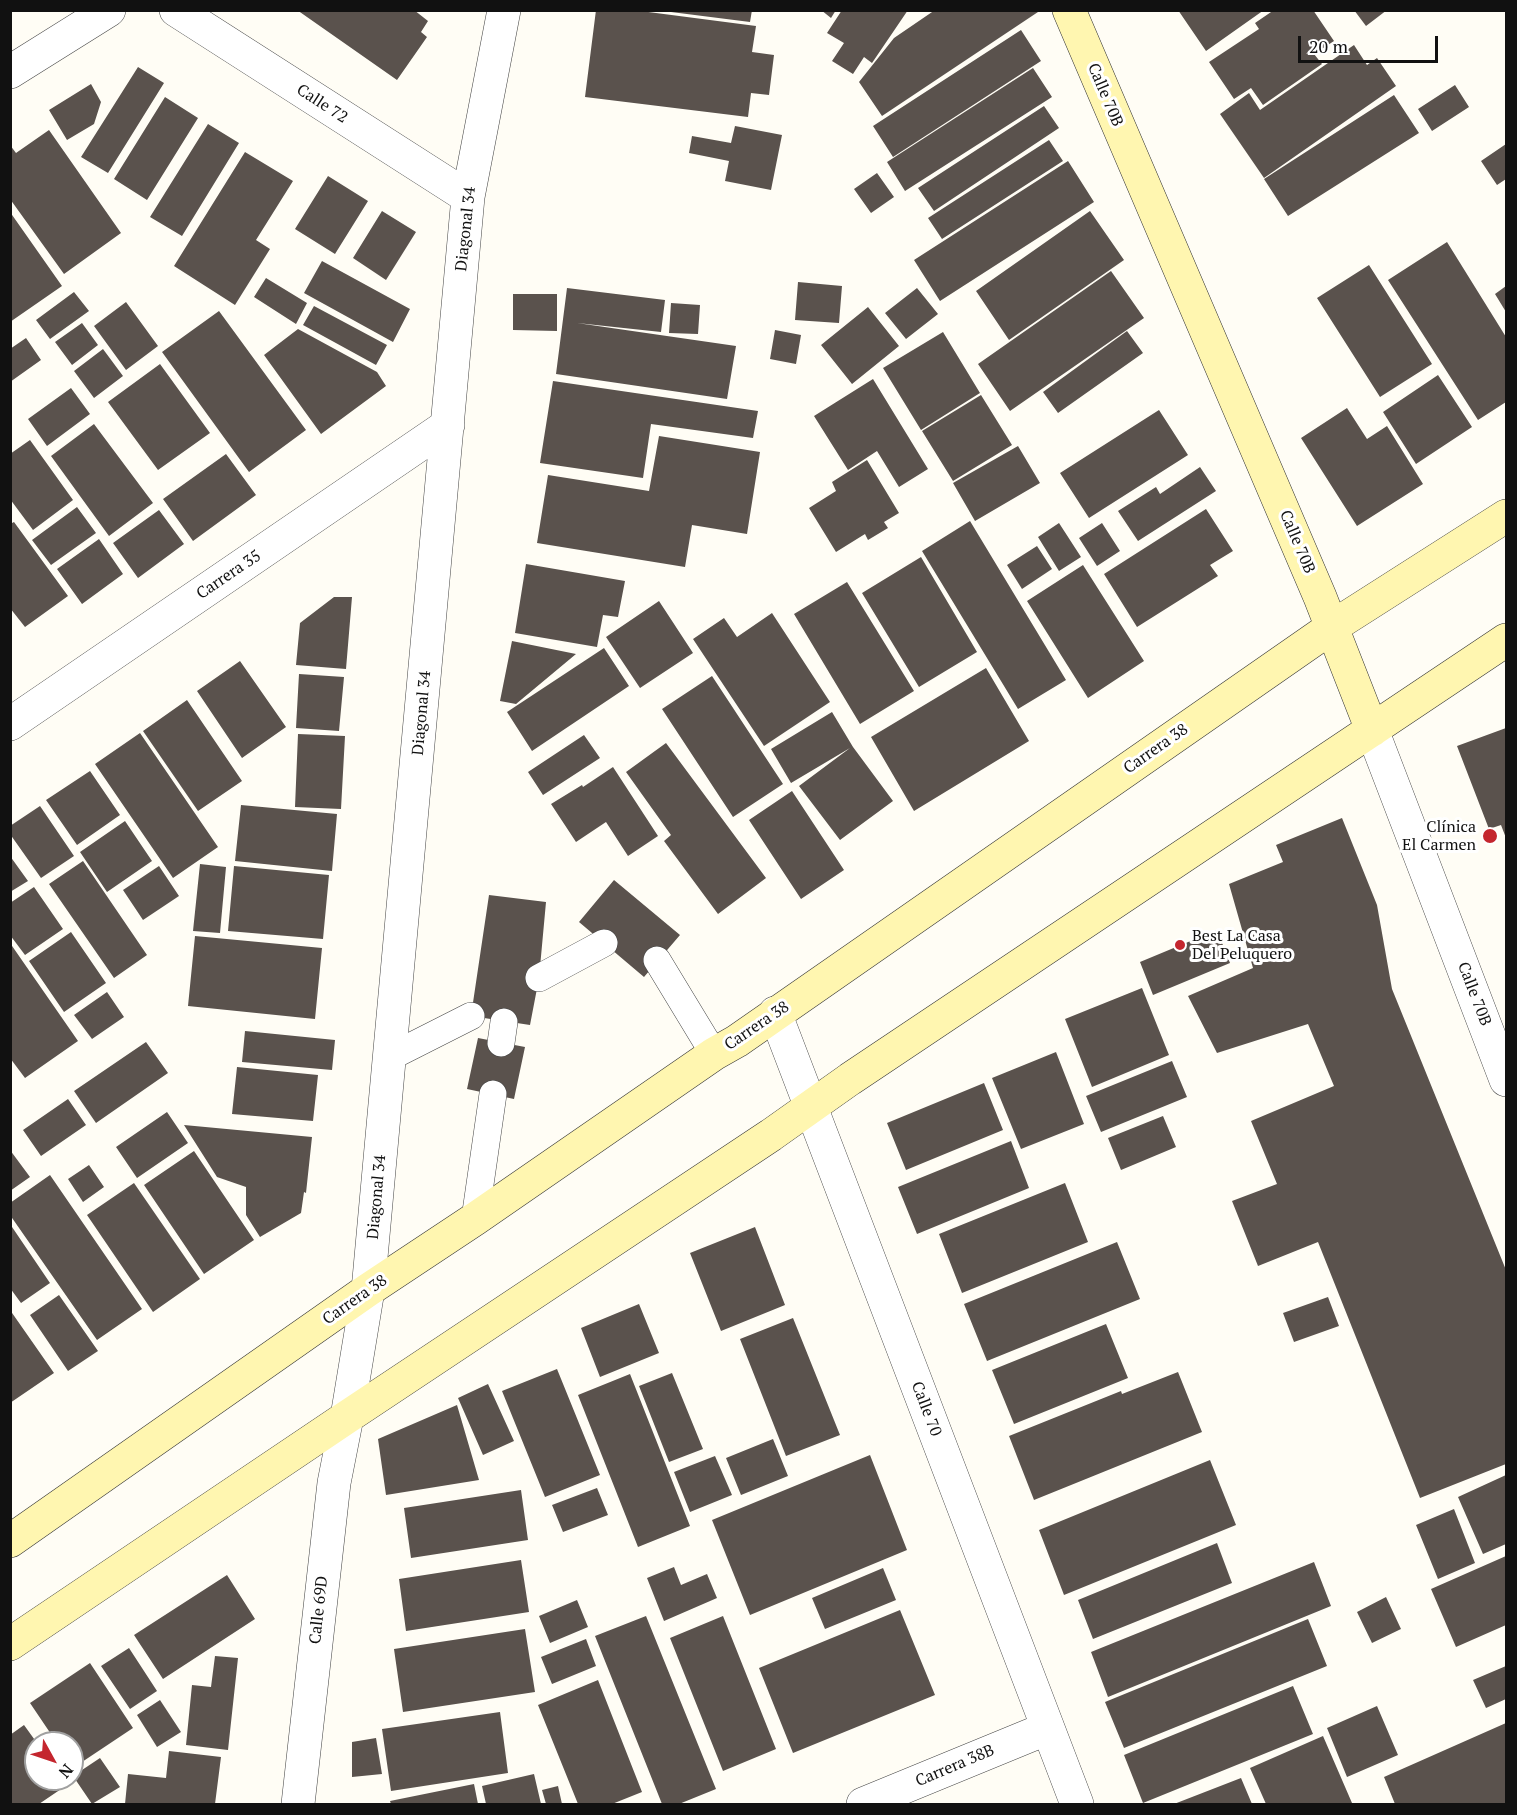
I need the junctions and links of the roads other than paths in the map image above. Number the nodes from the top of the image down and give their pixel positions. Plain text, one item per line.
1 (109, 10) edge
2 (176, 10) edge
3 (504, 10) edge
4 (1069, 10) edge
5 (10, 72) edge
6 (468, 197) junction
7 (448, 425) junction
8 (1506, 516) edge
9 (1332, 627) junction
10 (1506, 640) edge
11 (10, 724) edge
12 (1372, 730) junction
13 (604, 943) dead end
14 (657, 960) dead end
15 (539, 978) dead end
16 (775, 1013) junction
17 (471, 1016) dead end
18 (714, 1054) junction
19 (390, 1057) junction
20 (1506, 1080) edge
21 (493, 1094) dead end
22 (811, 1107) junction
23 (475, 1219) junction
24 (368, 1290) junction
25 (347, 1417) junction
26 (10, 1541) edge
27 (10, 1644) edge
28 (1048, 1728) junction
29 (298, 1804) edge
30 (862, 1804) edge
31 (1077, 1804) edge

1 - 5 street
2 - 6 street, Calle 72
3 - 6 street, Diagonal 34
4 - 9 main road, Calle 70B
6 - 7 street, Diagonal 34
7 - 11 street, Carrera 35
7 - 19 street, Diagonal 34
8 - 9 main road, Carrera 38
9 - 12 main road, Calle 70B
9 - 16 main road, Carrera 38
10 - 12 main road
12 - 20 street, Calle 70B
12 - 22 main road
13 - 15 lane
14 - 18 lane
16 - 18 main road, Carrera 38
16 - 22 street, Calle 70
17 - 19 lane
18 - 23 main road, Carrera 38
19 - 24 street, Diagonal 34
21 - 23 lane
22 - 25 main road
22 - 28 street, Calle 70
23 - 24 main road, Carrera 38
24 - 25 street, Diagonal 34
24 - 26 main road, Carrera 38
25 - 27 main road
25 - 29 street, Calle 69D
28 - 30 street, Carrera 38B
28 - 31 street, Calle 70

